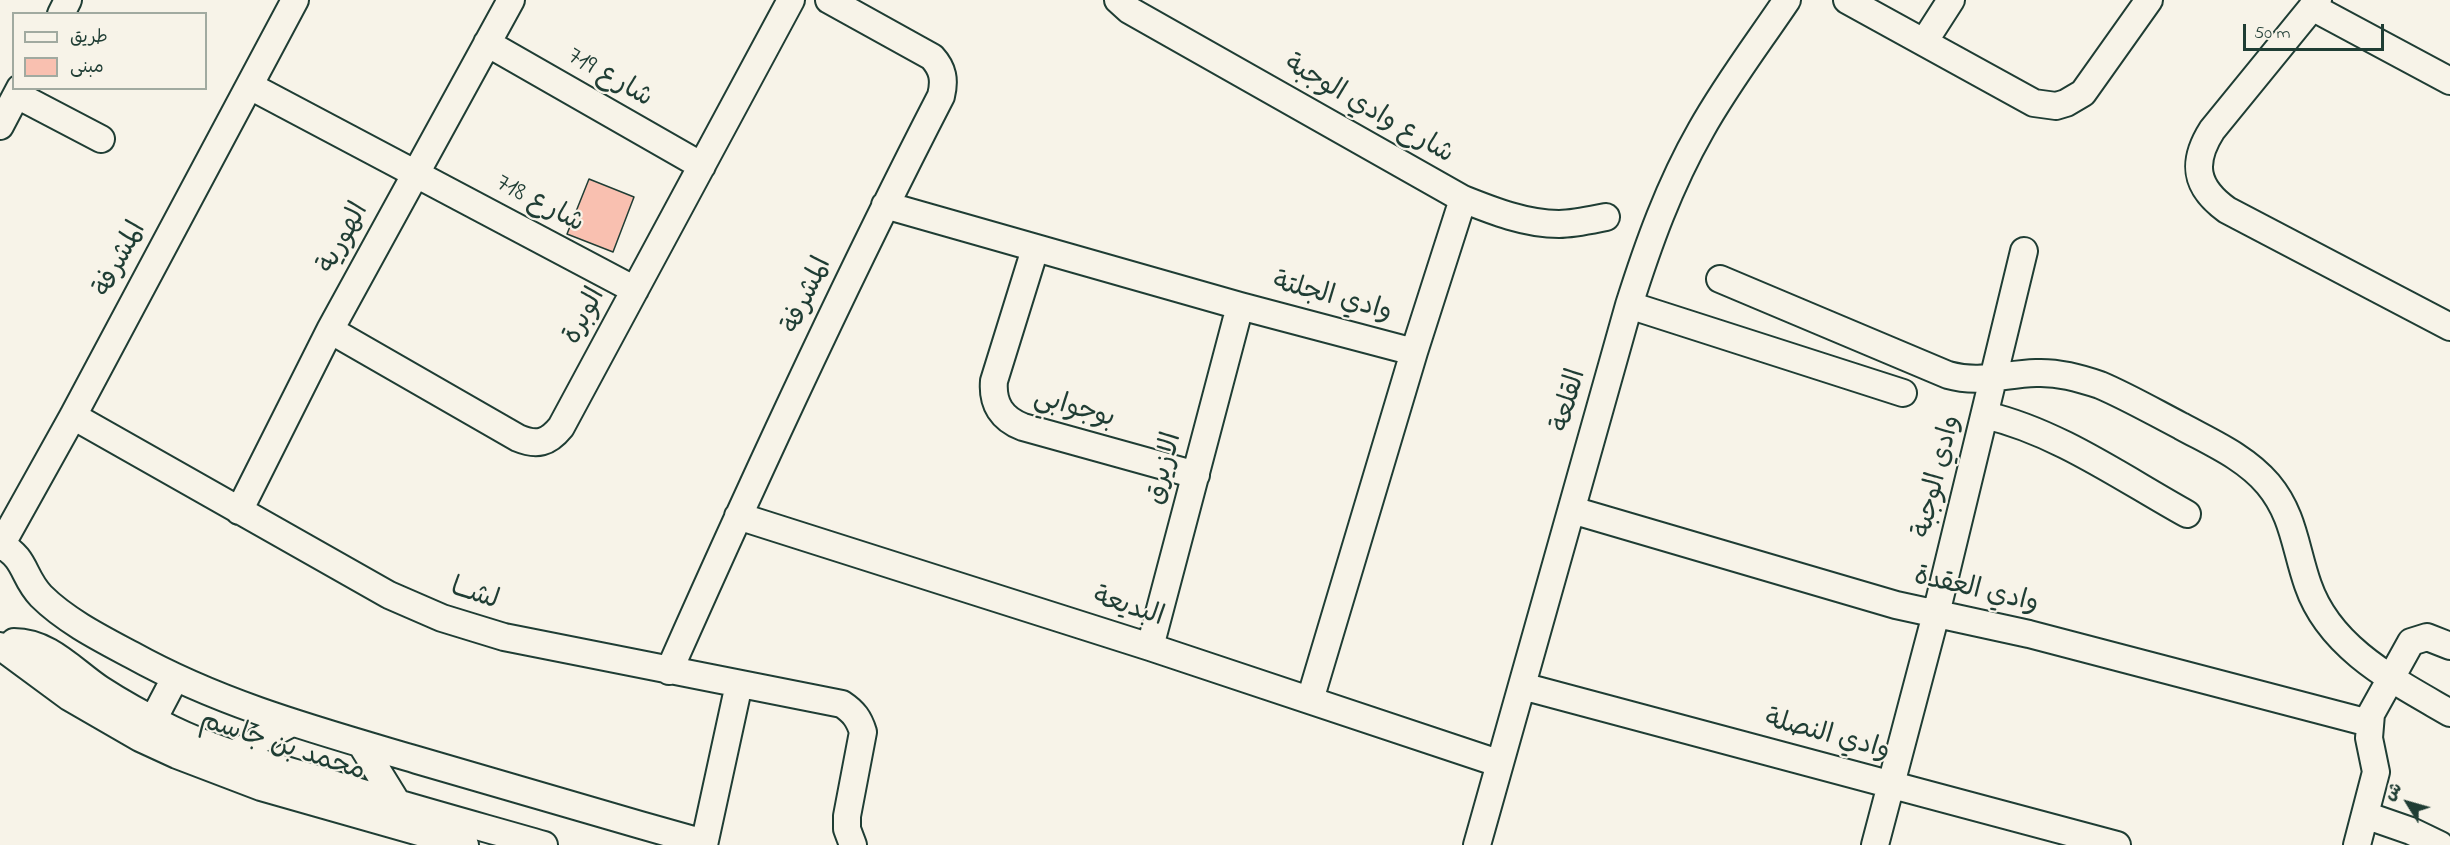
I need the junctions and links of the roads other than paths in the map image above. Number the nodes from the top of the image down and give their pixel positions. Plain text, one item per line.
1 (295, 0) edge
2 (511, 0) edge
3 (791, 0) edge
4 (829, 0) edge
5 (1118, 0) edge
6 (1787, 0) edge
7 (1847, 0) edge
8 (1951, 0) edge
9 (2146, 1) edge
10 (2315, 4) edge
11 (1924, 42) junction
12 (487, 43) junction
13 (2450, 81) edge
14 (250, 86) junction
15 (19, 92) edge
16 (0, 126) edge
17 (101, 139) dead end
18 (702, 166) junction
19 (416, 173) junction
20 (1463, 199) junction
21 (885, 206) junction
22 (1606, 217) dead end
23 (1035, 249) junction
24 (2024, 251) dead end
25 (1720, 279) dead end
26 (635, 290) junction
27 (1629, 305) junction
28 (1240, 306) junction
29 (2450, 327) edge
30 (330, 330) junction
31 (1414, 352) junction
32 (1994, 378) junction
33 (1903, 393) dead end
34 (73, 416) junction
35 (1985, 416) junction
36 (1196, 475) junction
37 (1572, 510) junction
38 (239, 511) junction
39 (2187, 514) dead end
40 (738, 516) junction
41 (0, 545) edge
42 (1936, 614) junction
43 (5, 640) edge
44 (2450, 646) edge
45 (1150, 647) junction
46 (669, 671) junction
47 (2390, 676) junction
48 (175, 678) junction
49 (739, 684) junction
50 (1522, 686) junction
51 (1310, 700) junction
52 (2450, 713) edge
53 (153, 720) junction
54 (291, 723) junction
55 (2369, 723) junction
56 (361, 744) junction
57 (233, 754) junction
58 (1498, 763) junction
59 (1891, 785) junction
60 (398, 804) junction
61 (2365, 815) junction
62 (704, 844) edge
63 (2109, 844) edge
64 (465, 845) edge
65 (503, 845) edge
66 (544, 845) edge
67 (853, 845) edge
68 (1477, 845) edge
69 (1875, 845) edge
70 (2357, 845) edge
71 (2440, 845) edge

1 - 14 street, المشرفة
2 - 12 street, الهورية
3 - 18 street, الوبرة
4 - 21 street, المشرفة
5 - 20 street, شارع وادي الوجبة
6 - 27 street, القلعة
7 - 11 street
8 - 11 street
9 - 11 street
10 - 13 street
10 - 29 street
12 - 18 street, شارع 719
12 - 19 street, الهورية
14 - 19 street, شارع 718
14 - 34 street, المشرفة
15 - 16 street
15 - 17 street
18 - 26 street, الوبرة
19 - 26 street, شارع 718
19 - 30 street, الهورية
20 - 22 street, شارع وادي الوجبة
20 - 31 street
21 - 23 street, وادي الجلتة
21 - 40 street, المشرفة
23 - 28 street, وادي الجلتة
23 - 36 street, بوجوابي
24 - 32 street, وادي الوجبة
25 - 32 street
26 - 30 street, الوبرة
27 - 33 street
27 - 37 street, القلعة
28 - 31 street, وادي الجلتة
28 - 36 street, الازيرق
30 - 38 street, الهورية
31 - 51 street, وادي الجلتة
32 - 35 street, وادي الوجبة
32 - 47 street
34 - 38 street, لشــا
34 - 41 street, المشرفة
35 - 39 street
35 - 42 street, وادي الوجبة
36 - 45 street, الازيرق
37 - 42 street, وادي العقدة
37 - 50 street, القلعة
38 - 46 street, لشــا
40 - 45 street, البديعة
40 - 46 street, المشرفة
41 - 48 street
42 - 55 street, وادي العقدة
42 - 59 street, وادي الوجبة
43 - 53 street
43 - 64 street, محمد بن جاسم
43 - 65 street, محمد بن جاسم
44 - 47 street
45 - 51 street, البديعة
46 - 49 street, لشــا
47 - 52 street
47 - 55 street
48 - 53 street
48 - 54 street
49 - 62 street
49 - 67 street, لشــا
50 - 58 street, القلعة
50 - 59 street, وادي النصلة
51 - 58 street, البديعة
53 - 57 street
54 - 56 street
54 - 57 street
55 - 61 street
56 - 60 street
56 - 62 street
57 - 60 street
58 - 68 street, القلعة
59 - 63 street, وادي النصلة
59 - 69 street, وادي الوجبة
60 - 66 street
61 - 70 street
61 - 71 street

